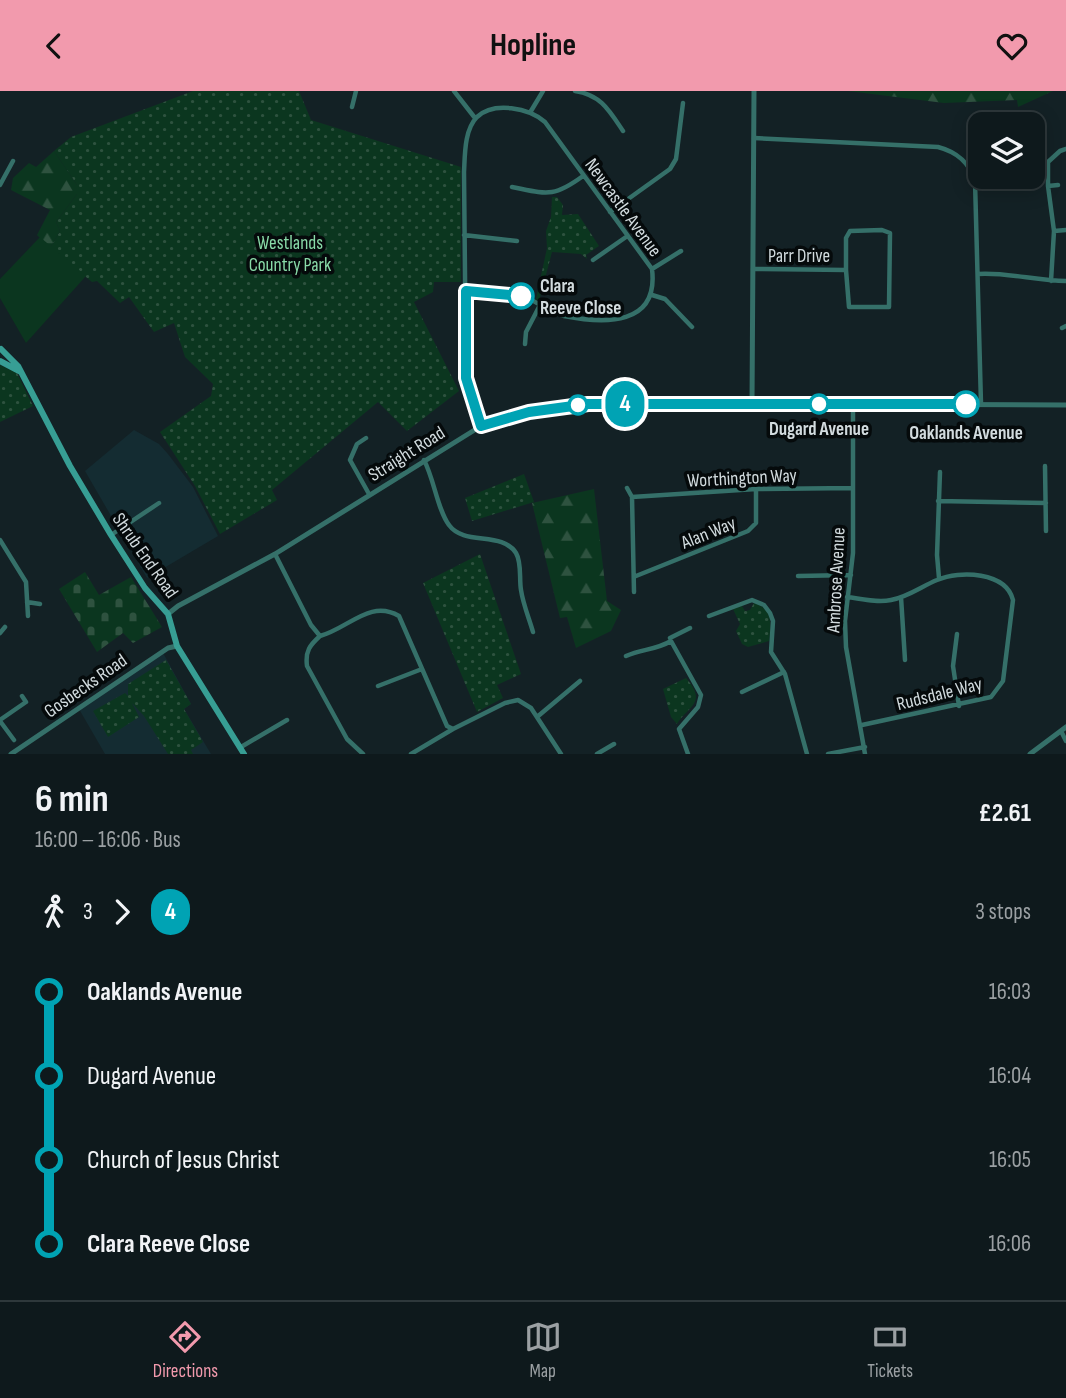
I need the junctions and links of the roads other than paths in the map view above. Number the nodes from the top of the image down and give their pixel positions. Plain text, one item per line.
1 (356, 91) edge
2 (543, 91) edge
3 (575, 91) edge
4 (754, 91) edge
5 (458, 92) edge
6 (683, 103) dead end
7 (352, 107) dead end
8 (531, 111) junction
9 (475, 118) junction
10 (623, 131) dead end
11 (754, 138) junction
12 (1066, 149) edge
13 (13, 161) dead end
14 (583, 176) junction
15 (0, 185) edge
16 (1058, 185) dead end
17 (1048, 186) junction
18 (512, 187) dead end
19 (610, 212) junction
20 (1054, 230) junction
21 (1066, 230) edge
22 (464, 235) junction
23 (626, 237) junction
24 (517, 241) dead end
25 (681, 251) dead end
26 (593, 260) dead end
27 (652, 269) junction
28 (753, 269) junction
29 (846, 270) junction
30 (978, 274) junction
31 (1051, 281) junction
32 (1066, 281) edge
33 (466, 291) junction
34 (652, 295) junction
35 (540, 305) junction
36 (692, 327) dead end
37 (525, 344) dead end
38 (0, 349) edge
39 (0, 361) edge
40 (22, 373) junction
41 (752, 404) junction
42 (981, 404) junction
43 (853, 405) junction
44 (1066, 405) edge
45 (481, 426) junction
46 (366, 438) dead end
47 (424, 460) junction
48 (1045, 466) dead end
49 (940, 472) dead end
50 (627, 488) dead end
51 (853, 488) junction
52 (756, 489) junction
53 (369, 495) junction
54 (632, 497) junction
55 (939, 501) junction
56 (159, 503) dead end
57 (1046, 503) junction
58 (1046, 531) dead end
59 (111, 535) junction
60 (0, 540) edge
61 (275, 554) junction
62 (850, 575) junction
63 (635, 576) junction
64 (798, 576) dead end
65 (939, 578) junction
66 (635, 592) dead end
67 (848, 597) junction
68 (901, 597) junction
69 (27, 602) junction
70 (40, 604) dead end
71 (168, 614) junction
72 (28, 616) dead end
73 (709, 616) dead end
74 (5, 627) dead end
75 (690, 628) dead end
76 (533, 632) dead end
77 (0, 633) edge
78 (957, 634) dead end
79 (320, 636) junction
80 (670, 637) junction
81 (177, 646) junction
82 (626, 656) dead end
83 (905, 660) dead end
84 (422, 669) junction
85 (784, 672) junction
86 (580, 681) dead end
87 (378, 686) dead end
88 (743, 692) dead end
89 (22, 696) dead end
90 (26, 702) junction
91 (959, 706) junction
92 (30, 708) dead end
93 (537, 717) junction
94 (287, 720) dead end
95 (0, 721) edge
96 (862, 725) junction
97 (453, 729) junction
98 (1063, 729) edge
99 (14, 740) dead end
100 (1066, 740) edge
101 (614, 744) dead end
102 (865, 747) junction
103 (242, 751) edge
104 (11, 754) edge
105 (363, 754) edge
106 (411, 754) edge
107 (561, 754) edge
108 (597, 754) edge
109 (688, 754) edge
110 (807, 754) edge
111 (828, 754) edge
112 (865, 754) edge
113 (1030, 754) edge

1 - 7 street
2 - 8 street
3 - 10 street
4 - 11 street
5 - 9 street
6 - 19 street
8 - 9 street
8 - 14 street, Newcastle Avenue
9 - 22 street
11 - 28 street
11 - 30 street
12 - 17 street
13 - 15 street
14 - 18 street
14 - 19 street, Newcastle Avenue
16 - 17 street
17 - 20 street
19 - 23 street, Newcastle Avenue
20 - 21 street
20 - 31 street
22 - 24 street
22 - 33 street
23 - 26 street
23 - 27 street, Newcastle Avenue
25 - 27 street
27 - 34 street, Newcastle Avenue
28 - 29 street, Parr Drive
28 - 41 street
29 - 29 street, Parr Drive
30 - 31 street
30 - 42 street
31 - 32 street
33 - 35 street
33 - 45 street
34 - 35 street
34 - 36 street
35 - 37 street
38 - 40 main road, Shrub End Road
39 - 40 main road
40 - 59 main road, Shrub End Road
41 - 43 street, Straight Road
41 - 45 street, Straight Road
42 - 43 street, Straight Road
42 - 44 street, Straight Road
43 - 51 street, Ambrose Avenue
45 - 47 street, Straight Road
46 - 53 street
47 - 53 street, Straight Road
47 - 76 street
48 - 57 street
49 - 55 street
50 - 54 street
51 - 52 street, Worthington Way
51 - 62 street, Ambrose Avenue
52 - 54 street, Worthington Way
52 - 63 street, Alan Way
53 - 61 street, Straight Road
54 - 63 street
55 - 57 street
55 - 65 street
56 - 59 street
57 - 58 street
59 - 71 main road, Shrub End Road
60 - 69 street
61 - 71 street, Straight Road
61 - 79 street
62 - 64 street
62 - 67 street, Ambrose Avenue
63 - 66 street
65 - 68 street, Rudsdale Way
65 - 91 street, Rudsdale Way
67 - 68 street, Rudsdale Way
67 - 96 street, Ambrose Avenue
68 - 83 street
69 - 70 street
69 - 72 street
71 - 81 main road, Shrub End Road
73 - 85 street
74 - 77 street
75 - 80 street
78 - 91 street
79 - 84 street
79 - 105 street
80 - 82 street
80 - 109 street
81 - 103 main road, Shrub End Road
81 - 104 street, Gosbecks Road
84 - 87 street
84 - 97 street
85 - 88 street
85 - 110 street
86 - 93 street
89 - 90 street
90 - 92 street
90 - 95 street
91 - 96 street, Rudsdale Way
93 - 97 street
93 - 107 street
94 - 103 street
95 - 99 street
96 - 102 street, Ambrose Avenue
97 - 106 street
98 - 100 street
98 - 113 street
101 - 108 street
102 - 111 street
102 - 112 street, Ambrose Avenue

